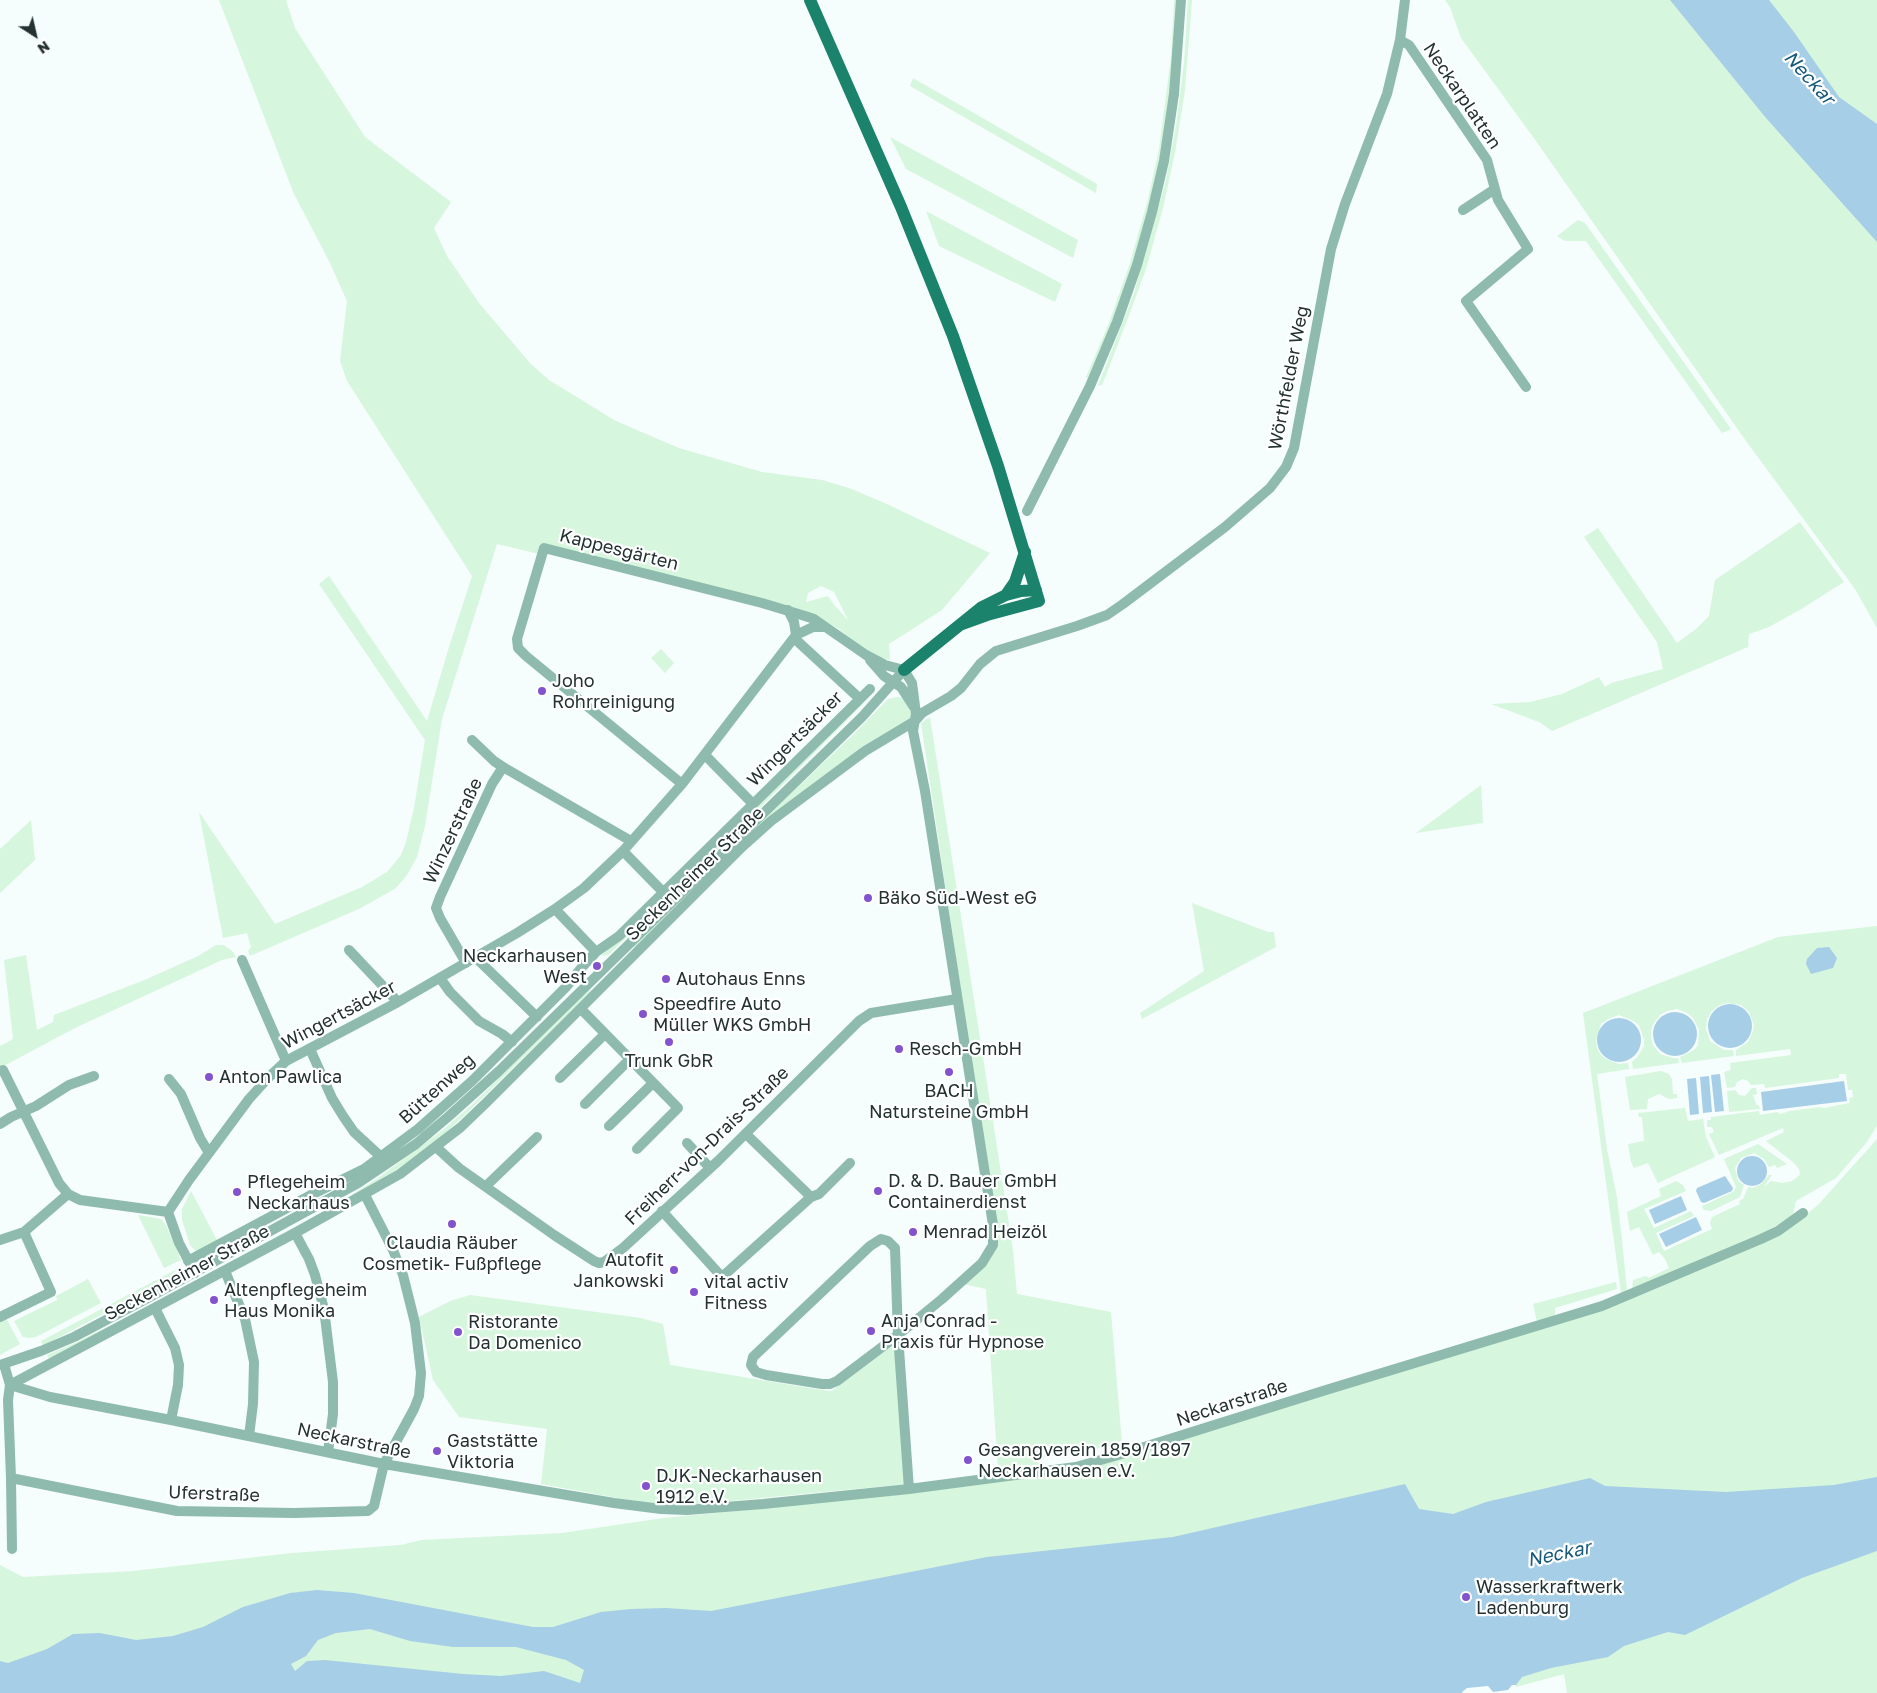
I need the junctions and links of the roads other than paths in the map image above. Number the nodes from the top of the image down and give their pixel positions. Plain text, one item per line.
1 (810, 0) edge
2 (1182, 0) edge
3 (1405, 0) edge
4 (1400, 40) junction
5 (1495, 189) junction
6 (1463, 210) dead end
7 (1526, 387) dead end
8 (1027, 511) dead end
9 (1025, 552) junction
10 (1006, 595) junction
11 (1038, 596) junction
12 (788, 610) junction
13 (962, 624) junction
14 (825, 627) junction
15 (795, 637) junction
16 (866, 656) junction
17 (904, 670) junction
18 (893, 683) junction
19 (870, 689) dead end
20 (859, 698) junction
21 (914, 707) junction
22 (916, 721) junction
23 (472, 740) dead end
24 (705, 756) junction
25 (503, 767) junction
26 (682, 784) junction
27 (753, 804) junction
28 (631, 841) junction
29 (623, 851) junction
30 (663, 892) junction
31 (555, 910) junction
32 (349, 950) dead end
33 (596, 952) junction
34 (242, 960) dead end
35 (471, 960) junction
36 (440, 978) junction
37 (957, 999) junction
38 (398, 1002) junction
39 (581, 1010) junction
40 (537, 1017) junction
41 (605, 1034) junction
42 (512, 1042) junction
43 (310, 1049) junction
44 (630, 1059) junction
45 (286, 1060) junction
46 (2, 1070) dead end
47 (94, 1076) dead end
48 (560, 1078) dead end
49 (169, 1079) dead end
50 (653, 1082) junction
51 (585, 1104) dead end
52 (23, 1112) junction
53 (0, 1124) edge
54 (609, 1126) dead end
55 (746, 1134) junction
56 (537, 1137) dead end
57 (687, 1143) dead end
58 (436, 1146) junction
59 (637, 1149) dead end
60 (209, 1154) junction
61 (380, 1156) junction
62 (850, 1163) dead end
63 (710, 1168) junction
64 (486, 1186) junction
65 (68, 1194) junction
66 (365, 1195) junction
67 (811, 1198) junction
68 (662, 1211) junction
69 (168, 1212) junction
70 (1803, 1213) dead end
71 (24, 1232) junction
72 (295, 1233) junction
73 (0, 1240) edge
74 (188, 1261) junction
75 (225, 1271) junction
76 (195, 1273) junction
77 (155, 1308) junction
78 (0, 1317) edge
79 (898, 1336) junction
80 (2, 1365) edge
81 (10, 1385) junction
82 (171, 1420) junction
83 (249, 1436) junction
84 (328, 1452) junction
85 (384, 1464) junction
86 (11, 1478) junction
87 (908, 1488) junction
88 (12, 1548) dead end

1 - 9 main road
2 - 8 street
3 - 4 street, Wörthfelder Weg
4 - 5 street, Neckarplatten
4 - 22 street, Wörthfelder Weg
5 - 6 street
5 - 7 street, Neckarplatten
9 - 10 main road
9 - 11 main road
10 - 11 main road
10 - 13 main road
11 - 13 main road
12 - 14 street, Kappesgärten
12 - 15 street
12 - 26 street, Kappesgärten
13 - 17 main road
14 - 15 street
14 - 16 street, Kappesgärten
15 - 20 street, Wingertsäcker
15 - 24 street, Wingertsäcker
16 - 17 street, Kappesgärten
16 - 18 street, Kappesgärten
17 - 18 street
17 - 21 street
18 - 21 street, Kappesgärten
18 - 76 street
19 - 20 street, Wingertsäcker
20 - 27 street, Wingertsäcker
21 - 22 street
22 - 37 street
22 - 39 street, Seckenheimer Straße
23 - 25 street, Winzerstraße
24 - 26 street, Wingertsäcker
24 - 27 street, Wingertsäcker
25 - 28 street, Winzerstraße
25 - 35 street, Winzerstraße
26 - 28 street, Wingertsäcker
27 - 30 street, Wingertsäcker
28 - 29 street, Wingertsäcker
29 - 30 street
29 - 31 street, Wingertsäcker
30 - 33 street, Wingertsäcker
31 - 33 street
31 - 35 street, Wingertsäcker
32 - 38 street
33 - 40 street, Wingertsäcker
34 - 45 street
35 - 36 street, Wingertsäcker
35 - 40 street
36 - 38 street, Wingertsäcker
36 - 42 street
37 - 55 street, Freiherr-von-Drais-Straße
37 - 79 street
38 - 43 street, Wingertsäcker
39 - 41 street
39 - 58 street, Seckenheimer Straße
40 - 42 street, Büttenweg
41 - 44 street
41 - 48 street
42 - 61 street, Büttenweg
43 - 45 street, Wingertsäcker
43 - 61 street
44 - 50 street
44 - 51 street
45 - 60 street, Wingertsäcker
46 - 52 street
47 - 52 street
49 - 60 street
50 - 54 street
50 - 59 street
52 - 53 street
52 - 65 street
55 - 63 street, Freiherr-von-Drais-Straße
55 - 67 street
56 - 64 street
57 - 63 street
58 - 64 street, Freiherr-von-Drais-Straße
58 - 66 street, Seckenheimer Straße
60 - 69 street, Wingertsäcker
61 - 74 street, Büttenweg
62 - 67 street
63 - 68 street, Freiherr-von-Drais-Straße
64 - 68 street, Freiherr-von-Drais-Straße
65 - 69 street
65 - 71 street
66 - 72 street, Seckenheimer Straße
66 - 85 street, Uferstraße
67 - 68 street
69 - 74 street
70 - 87 street, Neckarstraße
71 - 73 street
71 - 78 street
72 - 75 street, Seckenheimer Straße
72 - 84 street
74 - 76 street
75 - 77 street, Seckenheimer Straße
75 - 83 street
76 - 80 street
77 - 81 street, Seckenheimer Straße
77 - 82 street
79 - 79 street
79 - 87 street
80 - 81 street
81 - 82 street, Neckarstraße
81 - 86 street
82 - 83 street, Neckarstraße
83 - 84 street, Neckarstraße
84 - 85 street, Neckarstraße
85 - 86 street, Uferstraße
85 - 87 street, Neckarstraße
86 - 88 street

